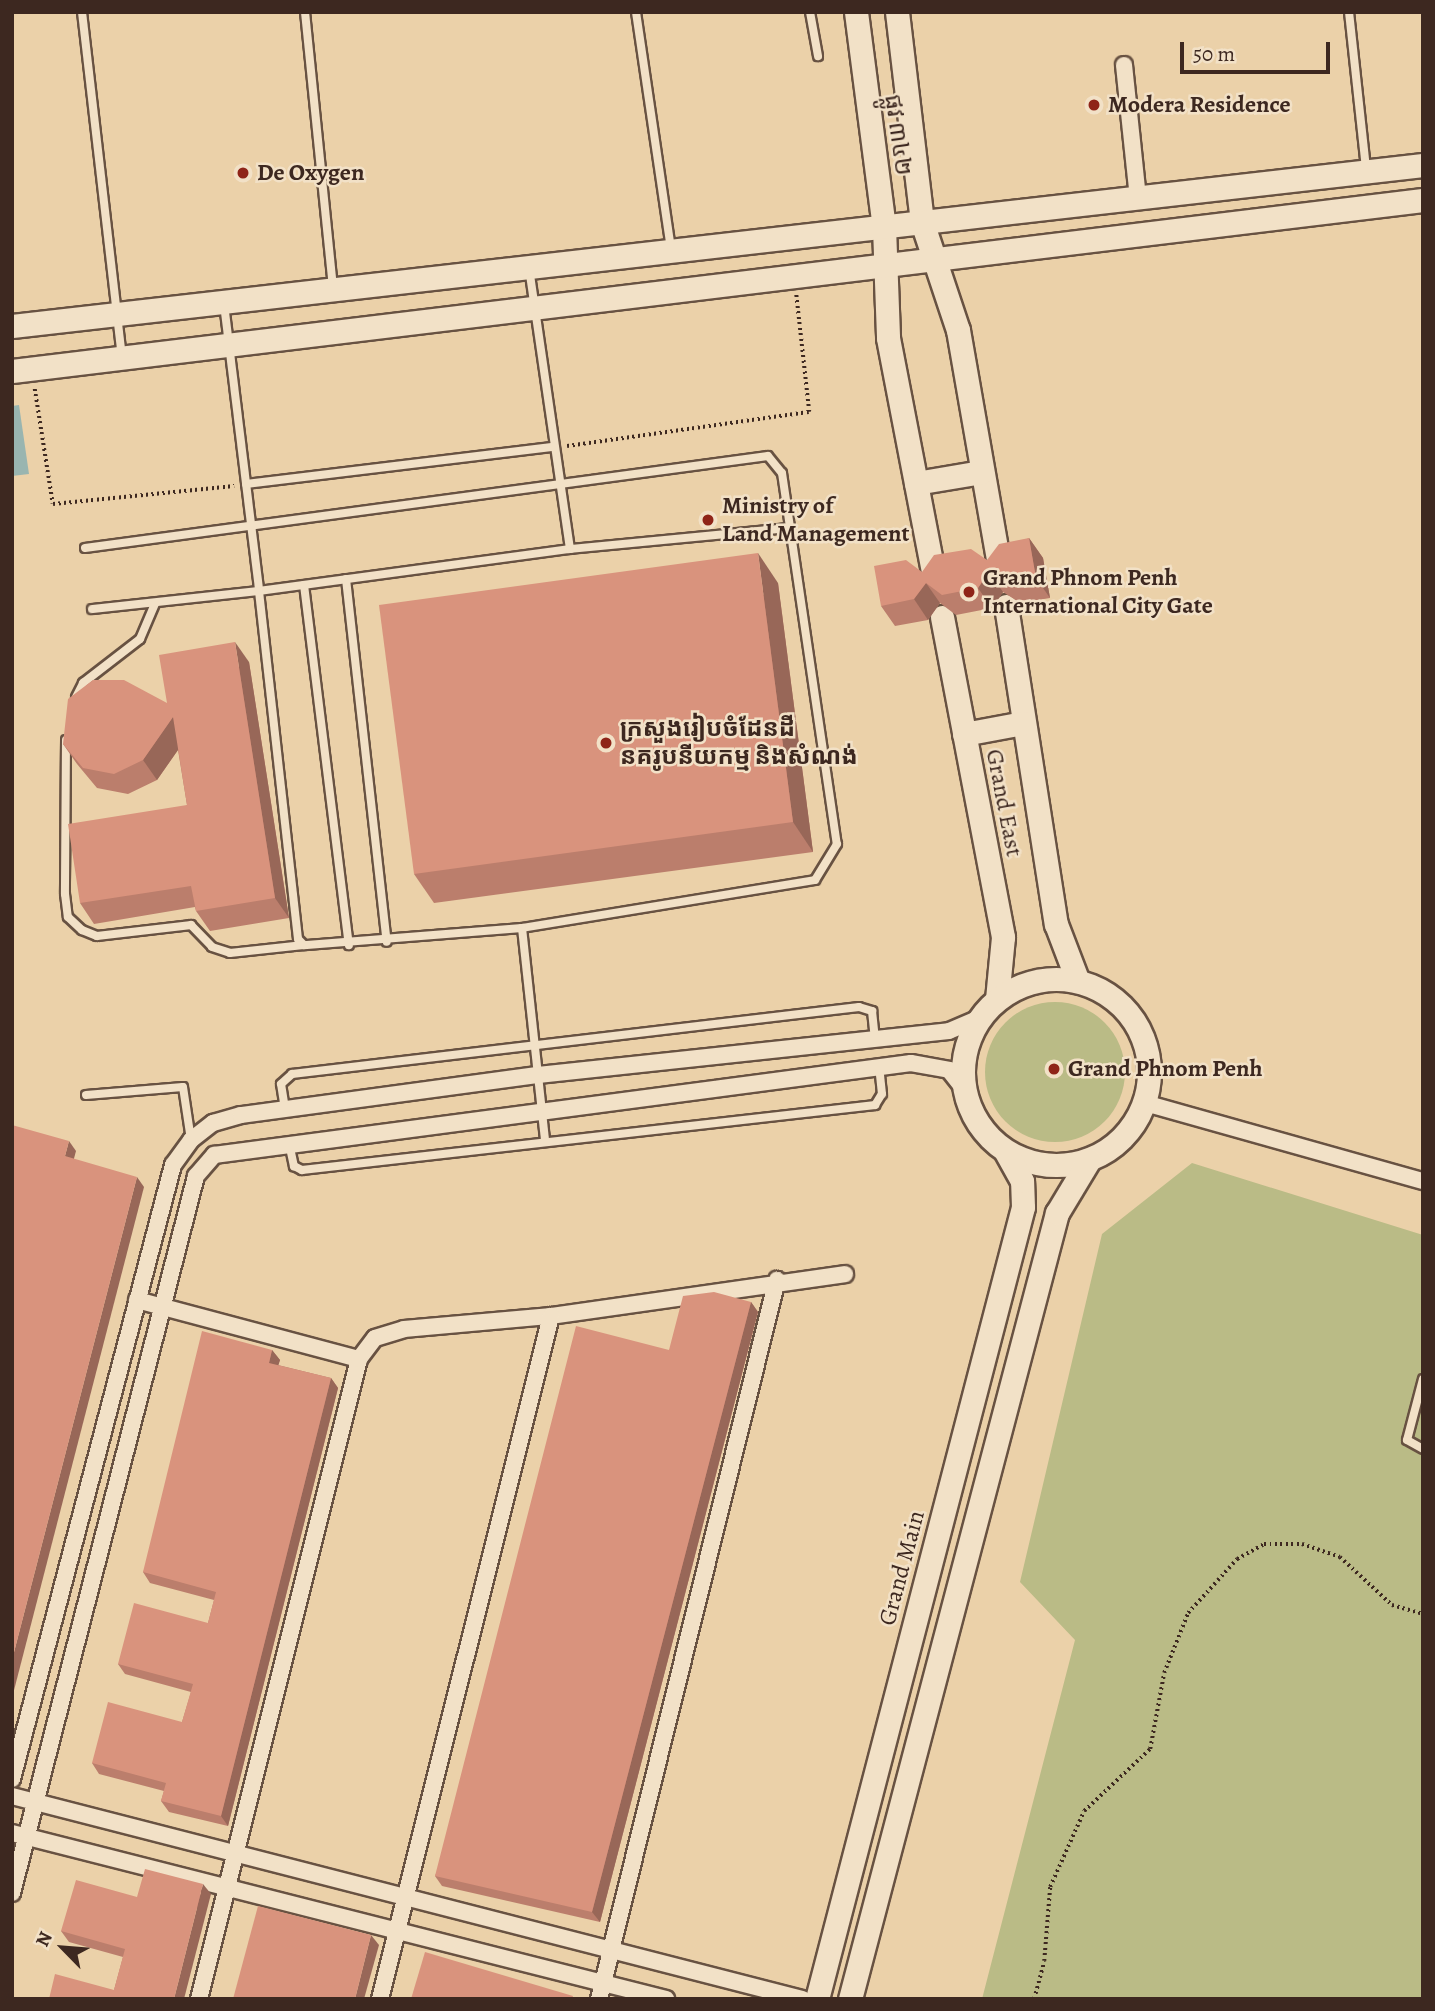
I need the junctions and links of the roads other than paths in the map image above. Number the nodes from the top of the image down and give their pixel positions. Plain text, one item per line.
1 (82, 12) edge
2 (305, 12) edge
3 (636, 12) edge
4 (810, 12) edge
5 (856, 12) edge
6 (897, 12) edge
7 (1349, 12) edge
8 (818, 56) dead end
9 (1124, 65) dead end
10 (1423, 165) edge
11 (1367, 172) junction
12 (1138, 199) junction
13 (1423, 200) edge
14 (922, 222) junction
15 (884, 227) junction
16 (671, 252) junction
17 (935, 258) junction
18 (885, 264) junction
19 (528, 268) junction
20 (334, 291) junction
21 (224, 304) junction
22 (537, 309) junction
23 (117, 313) junction
24 (12, 326) edge
25 (229, 346) junction
26 (123, 359) junction
27 (22, 370) edge
28 (554, 447) junction
29 (982, 472) junction
30 (560, 482) junction
31 (916, 483) junction
32 (246, 484) junction
33 (250, 525) junction
34 (790, 528) junction
35 (85, 548) dead end
36 (570, 550) junction
37 (999, 566) edge
38 (934, 578) edge
39 (346, 579) junction
40 (304, 585) junction
41 (258, 591) junction
42 (155, 603) junction
43 (1006, 606) dead end
44 (92, 610) dead end
45 (942, 617) edge
46 (71, 706) edge
47 (1023, 723) junction
48 (66, 733) edge
49 (964, 734) junction
50 (522, 928) junction
51 (387, 942) junction
52 (304, 945) junction
53 (349, 945) junction
54 (1077, 979) junction
55 (997, 999) junction
56 (979, 1018) junction
57 (876, 1038) junction
58 (535, 1046) junction
59 (879, 1067) junction
60 (538, 1075) junction
61 (964, 1089) junction
62 (86, 1096) dead end
63 (1145, 1103) junction
64 (541, 1107) junction
65 (285, 1109) junction
66 (545, 1139) junction
67 (191, 1140) junction
68 (289, 1140) junction
69 (1006, 1152) junction
70 (207, 1160) junction
71 (1089, 1160) junction
72 (1423, 1181) edge
73 (845, 1274) dead end
74 (777, 1280) junction
75 (137, 1300) junction
76 (162, 1307) junction
77 (551, 1316) junction
78 (359, 1359) junction
79 (1423, 1378) edge
80 (1423, 1449) edge
81 (12, 1779) edge
82 (12, 1796) edge
83 (36, 1802) junction
84 (20, 1835) edge
85 (236, 1854) junction
86 (227, 1887) junction
87 (12, 1894) edge
88 (407, 1898) junction
89 (398, 1931) junction
90 (611, 1950) junction
91 (601, 1991) edge
92 (199, 1999) edge
93 (380, 1999) edge
94 (666, 1999) edge
95 (802, 1999) edge
96 (817, 1999) edge
97 (850, 1999) edge

1 - 23 lane
2 - 20 lane
3 - 16 lane
4 - 8 lane
5 - 15 street, ផ្លូវ ៣៤២
6 - 14 street, ផ្លូវ ៣៤២
7 - 11 lane
9 - 12 street
10 - 11 street
11 - 12 street
12 - 14 street
13 - 17 street
14 - 15 street
14 - 17 street, ផ្លូវ ៣៤២
15 - 16 street
15 - 18 street, ផ្លូវ ៣៤២
16 - 19 street
17 - 18 street
17 - 29 street
18 - 22 street
18 - 31 street
19 - 20 street
19 - 22 lane
20 - 21 street
21 - 23 street
21 - 25 lane
22 - 25 street
22 - 28 lane
23 - 24 street
23 - 26 lane
25 - 26 street
25 - 32 lane
26 - 27 street
28 - 30 lane
28 - 32 lane
29 - 31 street
29 - 37 street
30 - 33 lane
30 - 34 lane
30 - 36 lane
31 - 38 street
32 - 33 lane
33 - 35 lane
33 - 41 lane
34 - 36 lane
34 - 50 lane
36 - 39 lane
39 - 40 lane
39 - 51 lane
40 - 41 lane
40 - 53 lane
41 - 42 lane
41 - 52 lane
42 - 44 lane
42 - 46 lane
43 - 47 street, Grand East
45 - 49 street, Grand East
47 - 49 street
47 - 54 street, Grand East
48 - 52 lane
49 - 55 street, Grand East
50 - 51 lane
50 - 58 lane
51 - 53 lane
52 - 53 lane
54 - 55 street
54 - 63 street
55 - 56 street
56 - 57 street
56 - 61 street
57 - 58 lane
57 - 60 street
58 - 60 lane
58 - 65 lane
59 - 61 street
59 - 64 street
59 - 66 lane
60 - 64 lane
60 - 65 street
61 - 69 street
62 - 67 lane
63 - 71 street
63 - 72 street
64 - 66 lane
64 - 68 street
65 - 67 street
65 - 68 street
66 - 68 lane
67 - 70 street
67 - 75 street
68 - 70 street
69 - 71 street
69 - 96 street, Grand Main
70 - 76 street
71 - 97 street
73 - 74 street
74 - 77 street
74 - 90 street
75 - 76 street
75 - 81 street
76 - 78 street
76 - 83 street
77 - 78 street
77 - 88 street
78 - 85 street
79 - 80 lane
82 - 83 street
83 - 84 street
83 - 85 street
84 - 86 street
84 - 87 street
85 - 86 street
85 - 88 street
86 - 89 street
86 - 92 street
88 - 89 street
88 - 90 street
89 - 91 street
89 - 93 street
90 - 91 street
90 - 95 street
91 - 94 street

